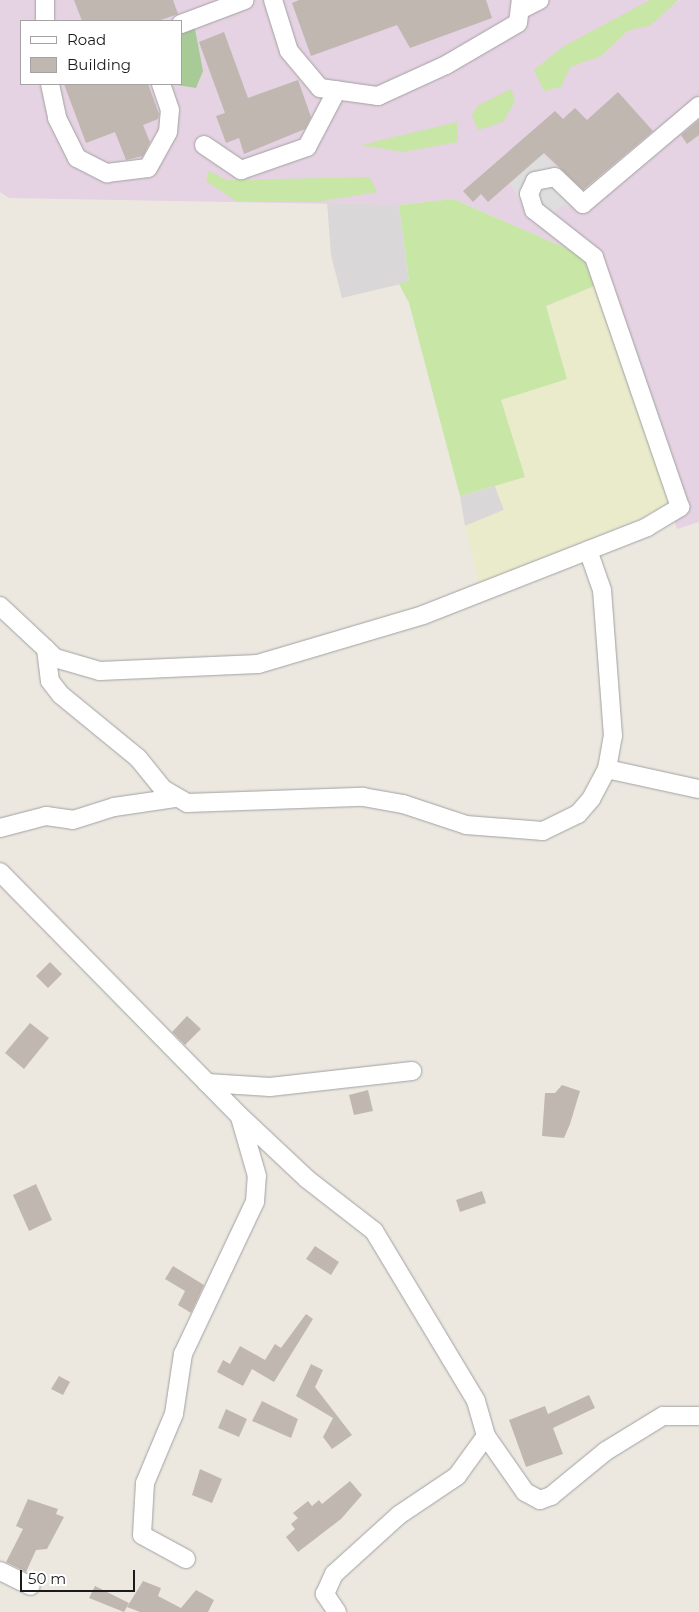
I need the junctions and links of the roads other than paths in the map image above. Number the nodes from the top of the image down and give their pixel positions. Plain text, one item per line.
1 (45, 0) edge
2 (273, 0) edge
3 (540, 0) edge
4 (239, 1) edge
5 (520, 5) edge
6 (45, 20) edge
7 (182, 24) edge
8 (50, 85) edge
9 (161, 85) edge
10 (336, 90) junction
11 (699, 106) edge
12 (204, 145) dead end
13 (588, 550) junction
14 (0, 606) edge
15 (46, 649) junction
16 (607, 769) junction
17 (699, 789) edge
18 (176, 798) junction
19 (0, 828) edge
20 (0, 872) edge
21 (412, 1071) dead end
22 (207, 1083) junction
23 (240, 1116) junction
24 (699, 1416) edge
25 (486, 1436) junction
26 (186, 1559) dead end
27 (0, 1571) edge
28 (31, 1586) dead end
29 (337, 1612) edge

1 - 6 street
2 - 10 street
3 - 5 street
4 - 7 street
5 - 10 street
8 - 9 street
10 - 12 street
11 - 13 street
13 - 15 street
13 - 16 street
14 - 15 street
15 - 18 street
16 - 17 street
16 - 18 street
18 - 19 street
20 - 22 street
21 - 22 street
22 - 23 street
23 - 25 street
23 - 26 street
24 - 25 street
25 - 29 street
27 - 28 street

